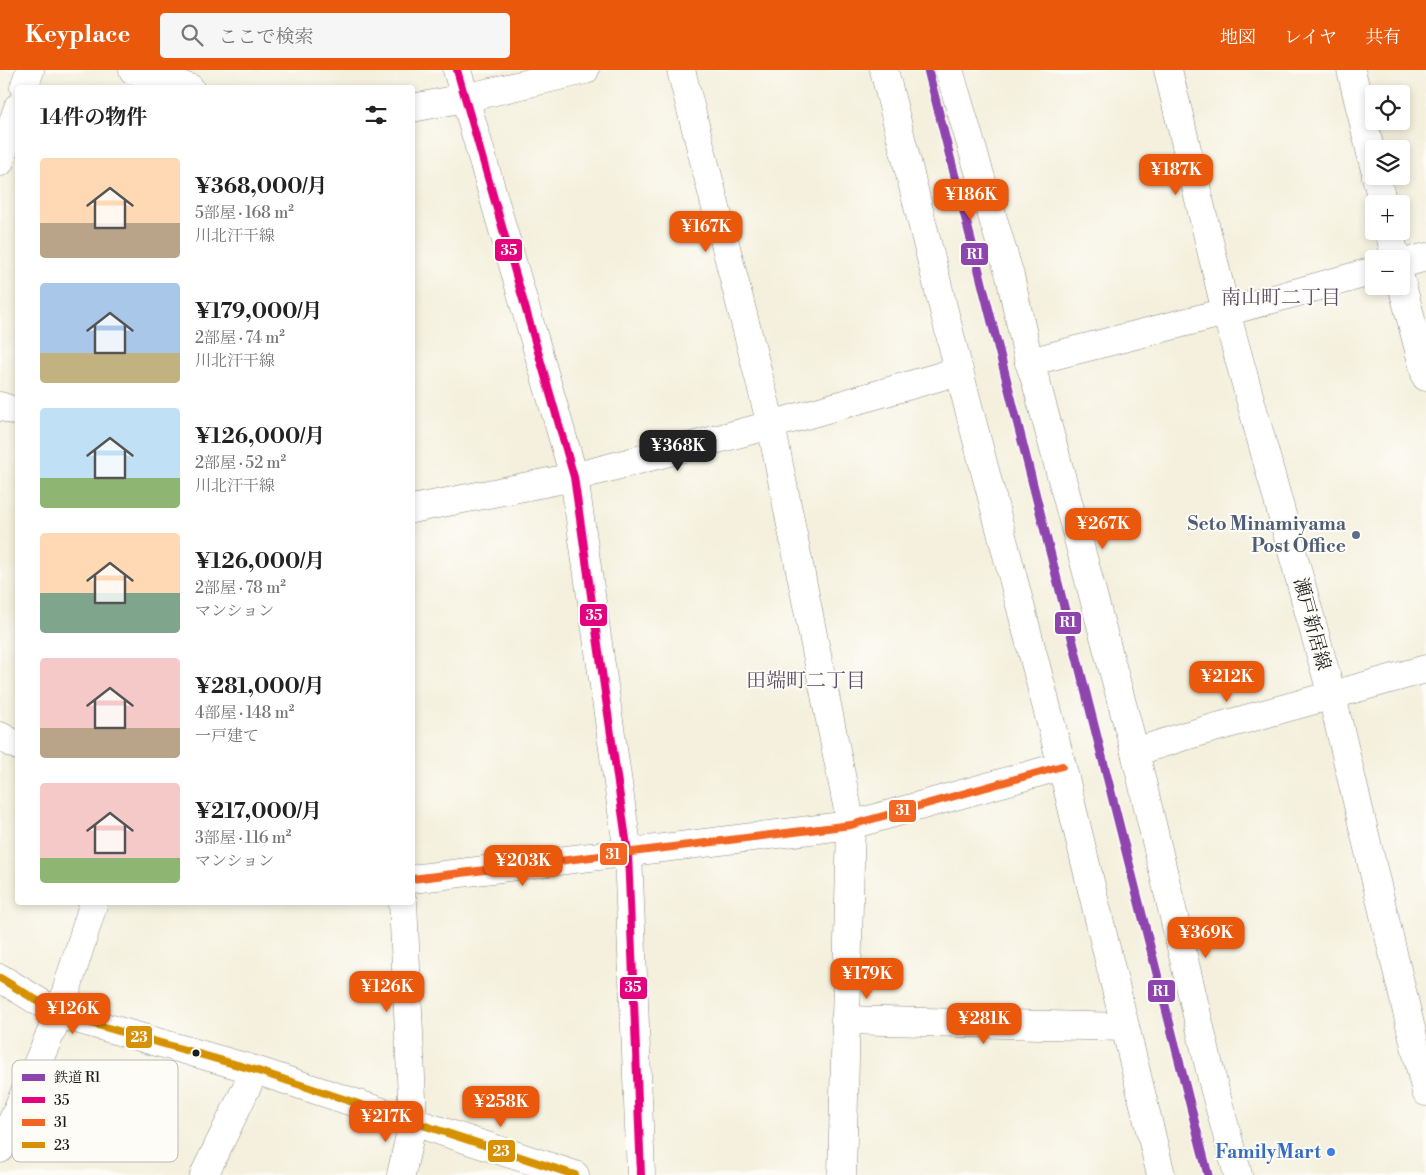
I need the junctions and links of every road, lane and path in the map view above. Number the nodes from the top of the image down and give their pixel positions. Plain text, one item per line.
1 (30, 70) edge
2 (132, 70) edge
3 (458, 70) edge
4 (585, 70) edge
5 (681, 70) edge
6 (884, 70) edge
7 (949, 70) edge
8 (1168, 70) edge
9 (1351, 70) edge
10 (25, 85) edge
11 (180, 85) edge
12 (465, 98) junction
13 (415, 107) edge
14 (15, 117) edge
15 (1368, 140) edge
16 (0, 162) edge
17 (1426, 257) edge
18 (1410, 261) edge
19 (1365, 273) edge
20 (1405, 295) edge
21 (1226, 312) junction
22 (1029, 362) junction
23 (959, 371) junction
24 (1426, 377) edge
25 (0, 406) edge
26 (15, 411) edge
27 (771, 425) junction
28 (574, 477) junction
29 (415, 508) edge
30 (1426, 669) edge
31 (1332, 696) junction
32 (0, 736) edge
33 (15, 744) edge
34 (1135, 752) junction
35 (1062, 766) junction
36 (851, 825) junction
37 (628, 853) junction
38 (415, 879) edge
39 (93, 905) edge
40 (403, 905) edge
41 (0, 978) edge
42 (59, 1014) junction
43 (845, 1020) junction
44 (1125, 1028) junction
45 (1420, 1046) edge
46 (39, 1060) edge
47 (255, 1070) junction
48 (1426, 1092) edge
49 (413, 1121) junction
50 (12, 1122) edge
51 (0, 1149) edge
52 (204, 1175) edge
53 (401, 1175) edge
54 (575, 1175) edge
55 (641, 1175) edge
56 (842, 1175) edge
57 (1162, 1175) edge
58 (1238, 1175) edge

1 - 10 street
2 - 11 street
3 - 12 street
4 - 12 street
5 - 27 street
6 - 23 street
7 - 22 street
8 - 21 street, 瀬戸新居線
9 - 15 street
12 - 13 street
12 - 28 street
14 - 16 street
17 - 18 street
19 - 21 street
20 - 24 street
21 - 22 street
21 - 31 street, 瀬戸新居線
22 - 34 street
23 - 27 street
23 - 35 street
25 - 26 street
27 - 28 street
27 - 36 street
28 - 29 street
28 - 37 street
30 - 31 street
31 - 34 street
31 - 45 street, 瀬戸新居線
32 - 33 street
34 - 58 street
35 - 36 street
35 - 44 street
36 - 37 street
36 - 43 street
37 - 38 street
37 - 55 street
39 - 42 street
40 - 49 street
41 - 42 street
42 - 46 street
42 - 47 street
43 - 44 street
43 - 56 street
44 - 57 street
45 - 48 street, 瀬戸新居線
47 - 49 street
47 - 52 street
49 - 53 street
49 - 54 street
50 - 51 street

